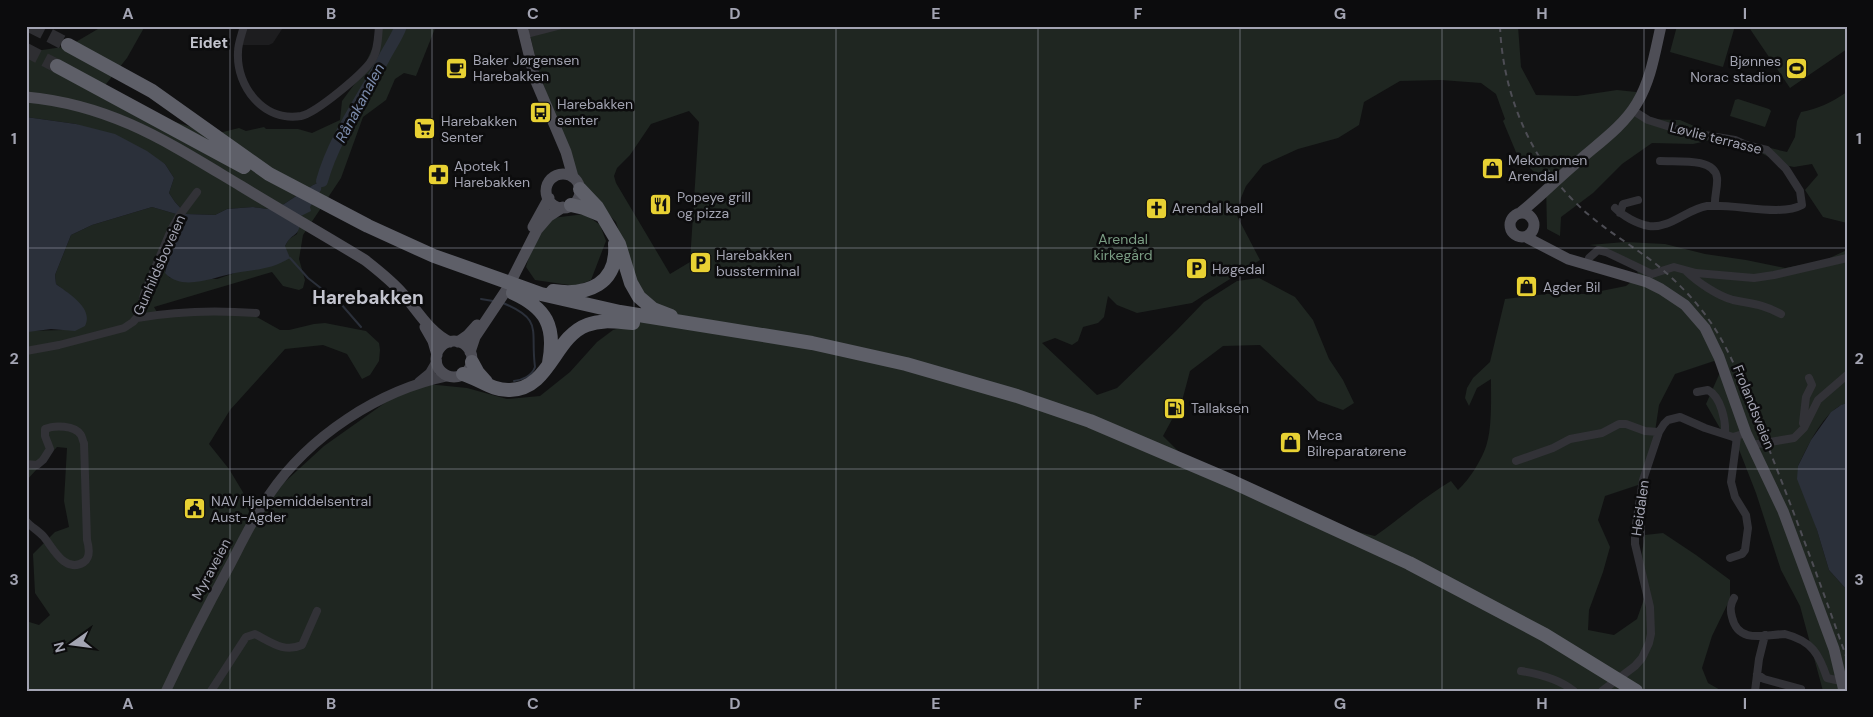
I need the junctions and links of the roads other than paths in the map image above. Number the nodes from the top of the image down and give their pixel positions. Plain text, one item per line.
1 (244, 26) edge
2 (379, 26) edge
3 (558, 26) edge
4 (1661, 26) edge
5 (522, 31) edge
6 (68, 45) tunnel mouth
7 (57, 66) tunnel mouth
8 (26, 97) edge
9 (26, 101) edge
10 (1632, 110) junction
11 (561, 142) junction
12 (1660, 161) dead end
13 (556, 176) junction
14 (576, 183) junction
15 (286, 187) junction
16 (241, 188) junction
17 (197, 192) dead end
18 (1544, 193) junction
19 (549, 198) junction
20 (1638, 200) dead end
21 (567, 206) junction
22 (1714, 206) junction
23 (1521, 212) junction
24 (602, 216) junction
25 (1534, 222) junction
26 (614, 236) junction
27 (1526, 237) junction
28 (338, 246) junction
29 (1551, 250) junction
30 (524, 251) junction
31 (1847, 258) edge
32 (1586, 265) junction
33 (1685, 270) junction
34 (490, 280) junction
35 (256, 313) dead end
36 (1781, 314) dead end
37 (136, 318) junction
38 (485, 318) junction
39 (666, 328) junction
40 (722, 329) junction
41 (454, 342) junction
42 (26, 351) edge
43 (471, 357) junction
44 (437, 358) junction
45 (549, 364) junction
46 (463, 374) junction
47 (1847, 375) edge
48 (448, 376) junction
49 (1809, 378) dead end
50 (414, 385) junction
51 (490, 386) junction
52 (1697, 392) dead end
53 (1802, 430) junction
54 (1659, 432) junction
55 (1724, 434) junction
56 (1742, 435) junction
57 (1761, 443) junction
58 (1516, 461) dead end
59 (26, 464) edge
60 (26, 521) edge
61 (1730, 558) dead end
62 (1734, 598) dead end
63 (317, 611) dead end
64 (1765, 635) junction
65 (1521, 671) dead end
66 (1757, 674) junction
67 (1836, 680) dead end
68 (1801, 689) dead end
69 (166, 691) edge
70 (211, 691) edge
71 (1574, 691) edge
72 (1602, 691) edge
73 (1624, 691) edge
74 (1636, 691) edge
75 (1755, 691) edge
76 (1844, 691) edge

1 - 2 street
3 - 5 street
4 - 10 main road
5 - 11 main road
6 - 15 highway
7 - 15 highway
8 - 16 main road
9 - 16 main road
10 - 18 main road
10 - 22 street, Løvlie terrasse
11 - 13 main road
11 - 14 main road
12 - 22 street, Løvlie terrasse
13 - 14 main road
13 - 19 main road
14 - 21 main road
14 - 24 highway
15 - 34 highway
16 - 28 main road
17 - 37 street, Gunhildsboveien
18 - 23 main road
18 - 25 main road
19 - 21 main road
19 - 30 main road
20 - 22 street, Løvlie terrasse
21 - 24 highway
21 - 30 main road
23 - 25 main road
23 - 27 main road
24 - 26 highway
25 - 27 main road
25 - 29 main road
26 - 34 highway
26 - 40 highway
27 - 29 main road, Frolandsveien
28 - 41 main road
28 - 44 main road
29 - 32 main road, Frolandsveien
30 - 38 main road
31 - 33 street
32 - 33 street
32 - 56 main road, Frolandsveien
33 - 36 street
34 - 39 highway
34 - 40 highway
34 - 45 highway
35 - 37 street
37 - 42 street, Gunhildsboveien
38 - 41 main road
38 - 43 main road
39 - 45 highway
39 - 73 highway
40 - 74 highway
41 - 43 main road
41 - 44 main road
43 - 46 main road
43 - 51 highway
44 - 48 main road
44 - 50 main road, Myraveien
45 - 51 highway
46 - 48 main road
46 - 51 highway
47 - 53 street
48 - 50 main road, Myraveien
49 - 53 street
50 - 69 main road, Myraveien
52 - 55 street
53 - 57 street
54 - 55 street
54 - 58 street
54 - 72 street, Heidalen
55 - 56 street
56 - 57 main road, Frolandsveien
56 - 61 street, Frolandsveien
57 - 76 main road, Frolandsveien
59 - 60 street
62 - 64 street
63 - 70 street
64 - 66 street
64 - 67 street
65 - 71 street
66 - 68 street
66 - 75 street

